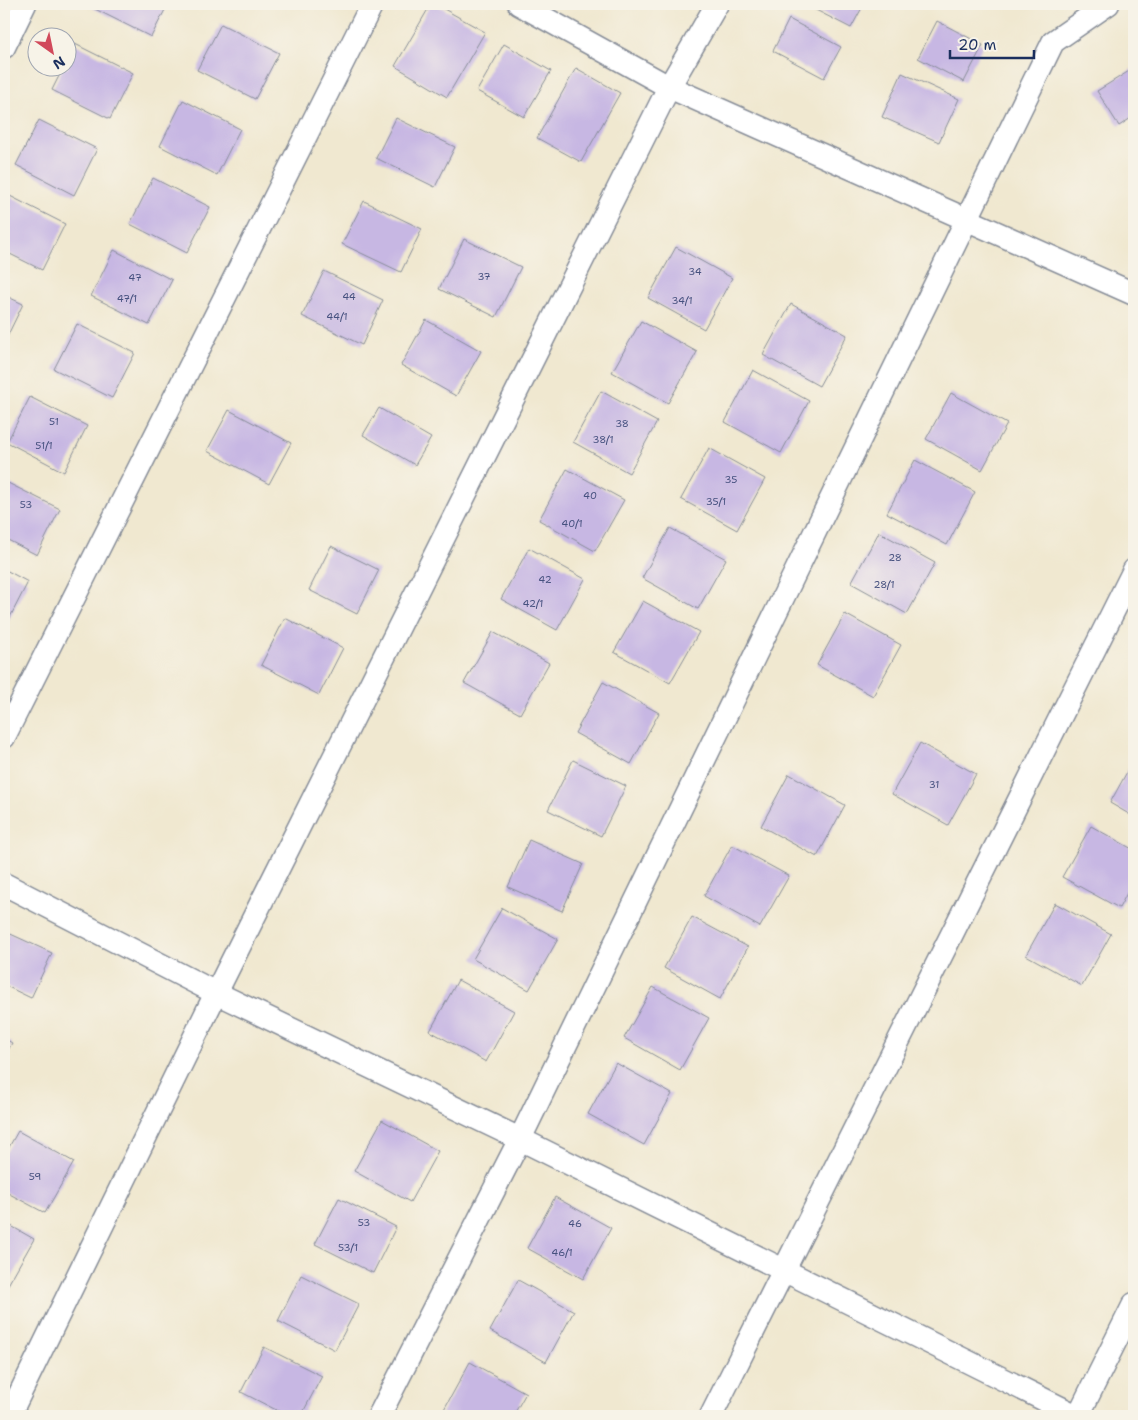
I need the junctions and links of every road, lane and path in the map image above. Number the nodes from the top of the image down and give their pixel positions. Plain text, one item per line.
1 (25, 4) edge
2 (372, 4) edge
3 (519, 4) edge
4 (717, 4) edge
5 (1108, 4) edge
6 (4, 47) edge
7 (669, 87) junction
8 (967, 220) junction
9 (1134, 294) edge
10 (1134, 570) edge
11 (4, 737) edge
12 (4, 884) edge
13 (216, 992) junction
14 (520, 1139) junction
15 (784, 1269) junction
16 (1134, 1304) edge
17 (9, 1416) edge
18 (379, 1416) edge
19 (711, 1416) edge
20 (1078, 1416) edge

1 - 6 street
2 - 11 street
3 - 7 street
4 - 7 street
5 - 8 street
7 - 8 street
7 - 13 street
8 - 9 street
8 - 14 street
10 - 15 street
12 - 13 street
13 - 14 street
13 - 17 street
14 - 15 street
14 - 18 street
15 - 19 street
15 - 20 street
16 - 20 street

